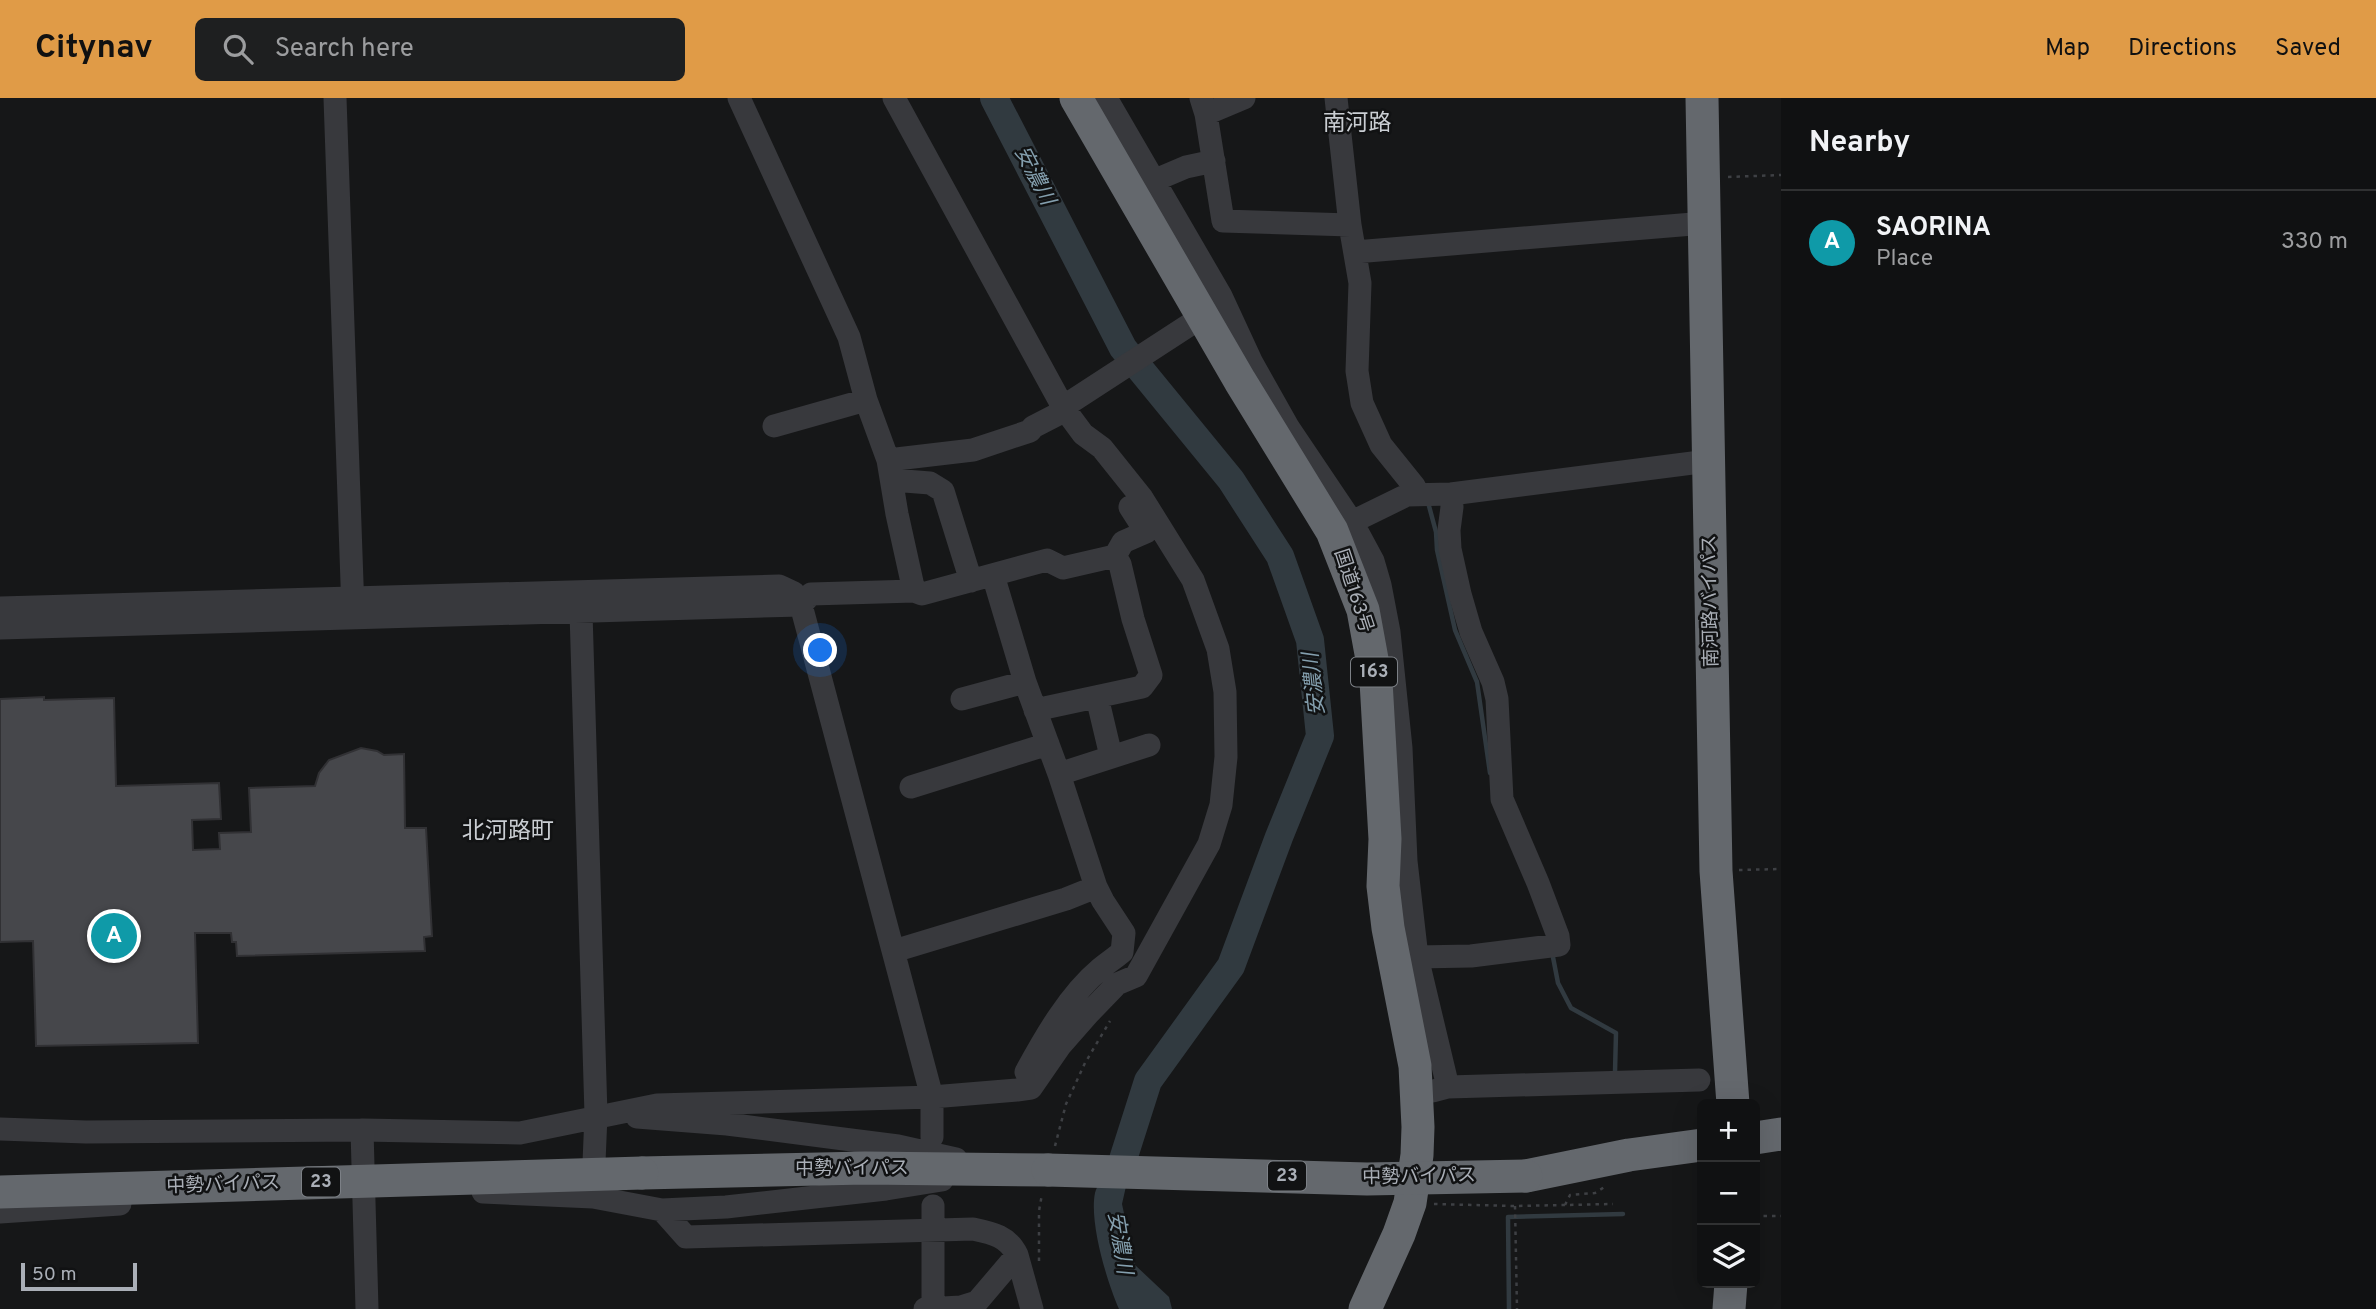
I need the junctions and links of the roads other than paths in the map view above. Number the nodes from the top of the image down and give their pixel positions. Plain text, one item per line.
1 (335, 98) edge
2 (739, 98) edge
3 (894, 98) edge
4 (1076, 98) edge
5 (1106, 98) edge
6 (1244, 98) edge
7 (1336, 98) edge
8 (1702, 98) edge
9 (1203, 106) edge
10 (1213, 161) junction
11 (1158, 189) junction
12 (1705, 223) junction
13 (1350, 225) junction
14 (1355, 251) junction
15 (1202, 325) junction
16 (866, 400) junction
17 (1066, 407) junction
18 (774, 426) dead end
19 (1083, 434) junction
20 (1708, 461) junction
21 (890, 470) junction
22 (1451, 494) junction
23 (1418, 495) junction
24 (1352, 522) junction
25 (1115, 556) junction
26 (982, 578) junction
27 (915, 591) junction
28 (800, 605) junction
29 (0, 608) edge
30 (353, 608) junction
31 (581, 612) junction
32 (0, 628) edge
33 (1025, 682) junction
34 (1097, 697) junction
35 (962, 699) dead end
36 (1035, 710) junction
37 (1048, 744) junction
38 (1149, 745) dead end
39 (1111, 756) junction
40 (1059, 774) junction
41 (911, 787) dead end
42 (1096, 887) junction
43 (894, 951) junction
44 (1418, 957) junction
45 (1699, 1080) dead end
46 (1017, 1090) junction
47 (1432, 1091) junction
48 (932, 1097) junction
49 (1733, 1099) edge
50 (607, 1114) junction
51 (0, 1129) edge
52 (362, 1130) junction
53 (1781, 1134) edge
54 (1760, 1137) edge
55 (932, 1138) dead end
56 (1697, 1146) edge
57 (1000, 1170) junction
58 (0, 1192) edge
59 (364, 1195) junction
60 (593, 1196) junction
61 (933, 1206) dead end
62 (662, 1210) junction
63 (0, 1212) edge
64 (933, 1231) junction
65 (1017, 1255) junction
66 (1731, 1288) edge
67 (367, 1309) edge
68 (925, 1309) edge
69 (933, 1309) edge
70 (1032, 1309) edge
71 (1364, 1309) edge
72 (1729, 1309) edge

1 - 30 street
2 - 16 street
3 - 17 street
4 - 15 highway, 国道163号 / 163
5 - 11 street
6 - 9 street
7 - 13 street
8 - 12 highway, 南河路バイパス
9 - 10 street
10 - 11 street
10 - 13 street
11 - 15 street
11 - 24 street
12 - 14 street
12 - 20 highway, 南河路バイパス
13 - 14 street
14 - 23 street
15 - 17 street
15 - 47 highway, 国道163号 / 163
16 - 18 street
16 - 21 street
17 - 19 street
17 - 21 street
19 - 25 street
19 - 46 street
20 - 22 street
20 - 49 highway, 南河路バイパス
21 - 26 street
21 - 27 street
22 - 23 street
22 - 44 street
23 - 24 street
24 - 44 street
25 - 26 street
25 - 34 street
26 - 27 street
26 - 33 street
27 - 28 street
28 - 30 street
28 - 31 street
28 - 43 street
29 - 30 street
30 - 31 street
30 - 32 street
31 - 50 street
33 - 35 street
33 - 36 street
34 - 36 street
34 - 39 street
36 - 37 street
37 - 40 street
37 - 41 street
38 - 39 street
39 - 40 street
40 - 42 street
42 - 43 street
42 - 46 street
43 - 48 street
44 - 47 street
45 - 47 street
46 - 48 street
47 - 71 highway, 国道163号 / 163
48 - 50 street
48 - 55 street
50 - 52 street
50 - 57 street
50 - 60 street
51 - 52 street
52 - 59 street
53 - 54 highway
56 - 57 highway, 中勢バイパス / 23, bridge
57 - 58 highway, 中勢バイパス / 23, bridge
57 - 62 street
59 - 60 street
59 - 63 street
59 - 67 street
60 - 62 street
61 - 64 street
62 - 64 street
64 - 65 street
64 - 69 street
65 - 69 street
65 - 70 street
66 - 72 highway
68 - 69 street

